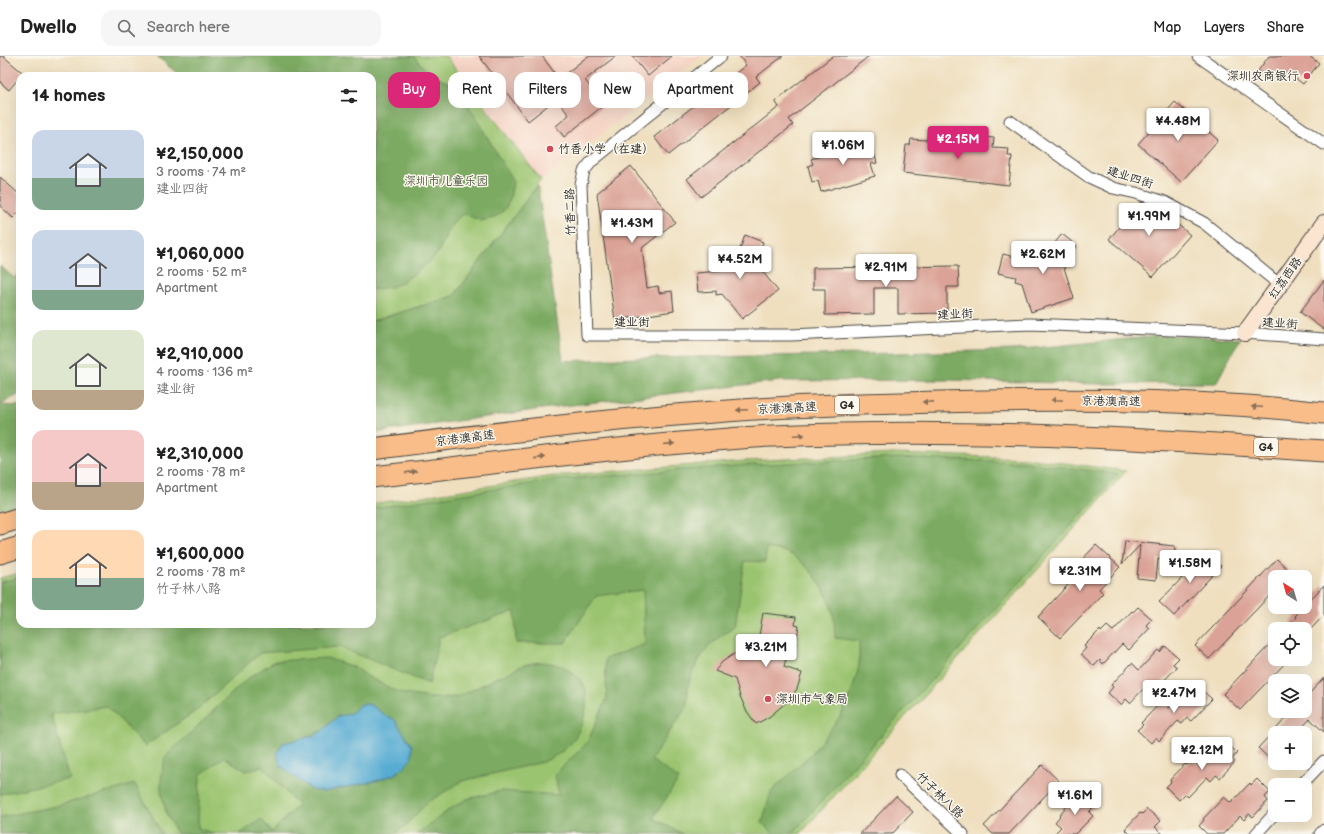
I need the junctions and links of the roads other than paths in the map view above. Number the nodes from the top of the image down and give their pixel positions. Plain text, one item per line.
1 (721, 56) edge
2 (1198, 56) edge
3 (1010, 121) dead end
4 (1324, 144) edge
5 (1324, 223) edge
6 (1280, 285) junction
7 (1245, 333) junction
8 (587, 335) joint
9 (1324, 339) edge
10 (1281, 408) junction
11 (1324, 410) edge
12 (1324, 413) edge
13 (1209, 443) junction
14 (376, 449) edge
15 (1324, 451) edge
16 (1324, 464) edge
17 (376, 477) edge
18 (16, 519) edge
19 (0, 524) edge
20 (16, 548) edge
21 (0, 553) edge
22 (1324, 761) edge
23 (900, 775) dead end
24 (1308, 778) edge
25 (1268, 821) edge
26 (1324, 830) edge
27 (963, 834) edge
28 (1256, 834) edge
29 (1320, 834) edge

1 - 8 street, 竹香二路
2 - 4 street
3 - 6 street, 建业四街
5 - 6 main road, 红荔西路
6 - 7 main road, 红荔西路
7 - 8 street, 建业街
7 - 9 street, 建业街
10 - 11 highway
10 - 12 highway, 京港澳高速 / G4
10 -> 14 highway, 京港澳高速 / G4
13 - 15 highway, G4
13 - 16 highway
17 -> 13 highway, G4
18 - 19 highway
20 - 21 highway
22 - 24 street
23 - 27 street, 竹子林八路
25 - 28 street
26 - 29 street

